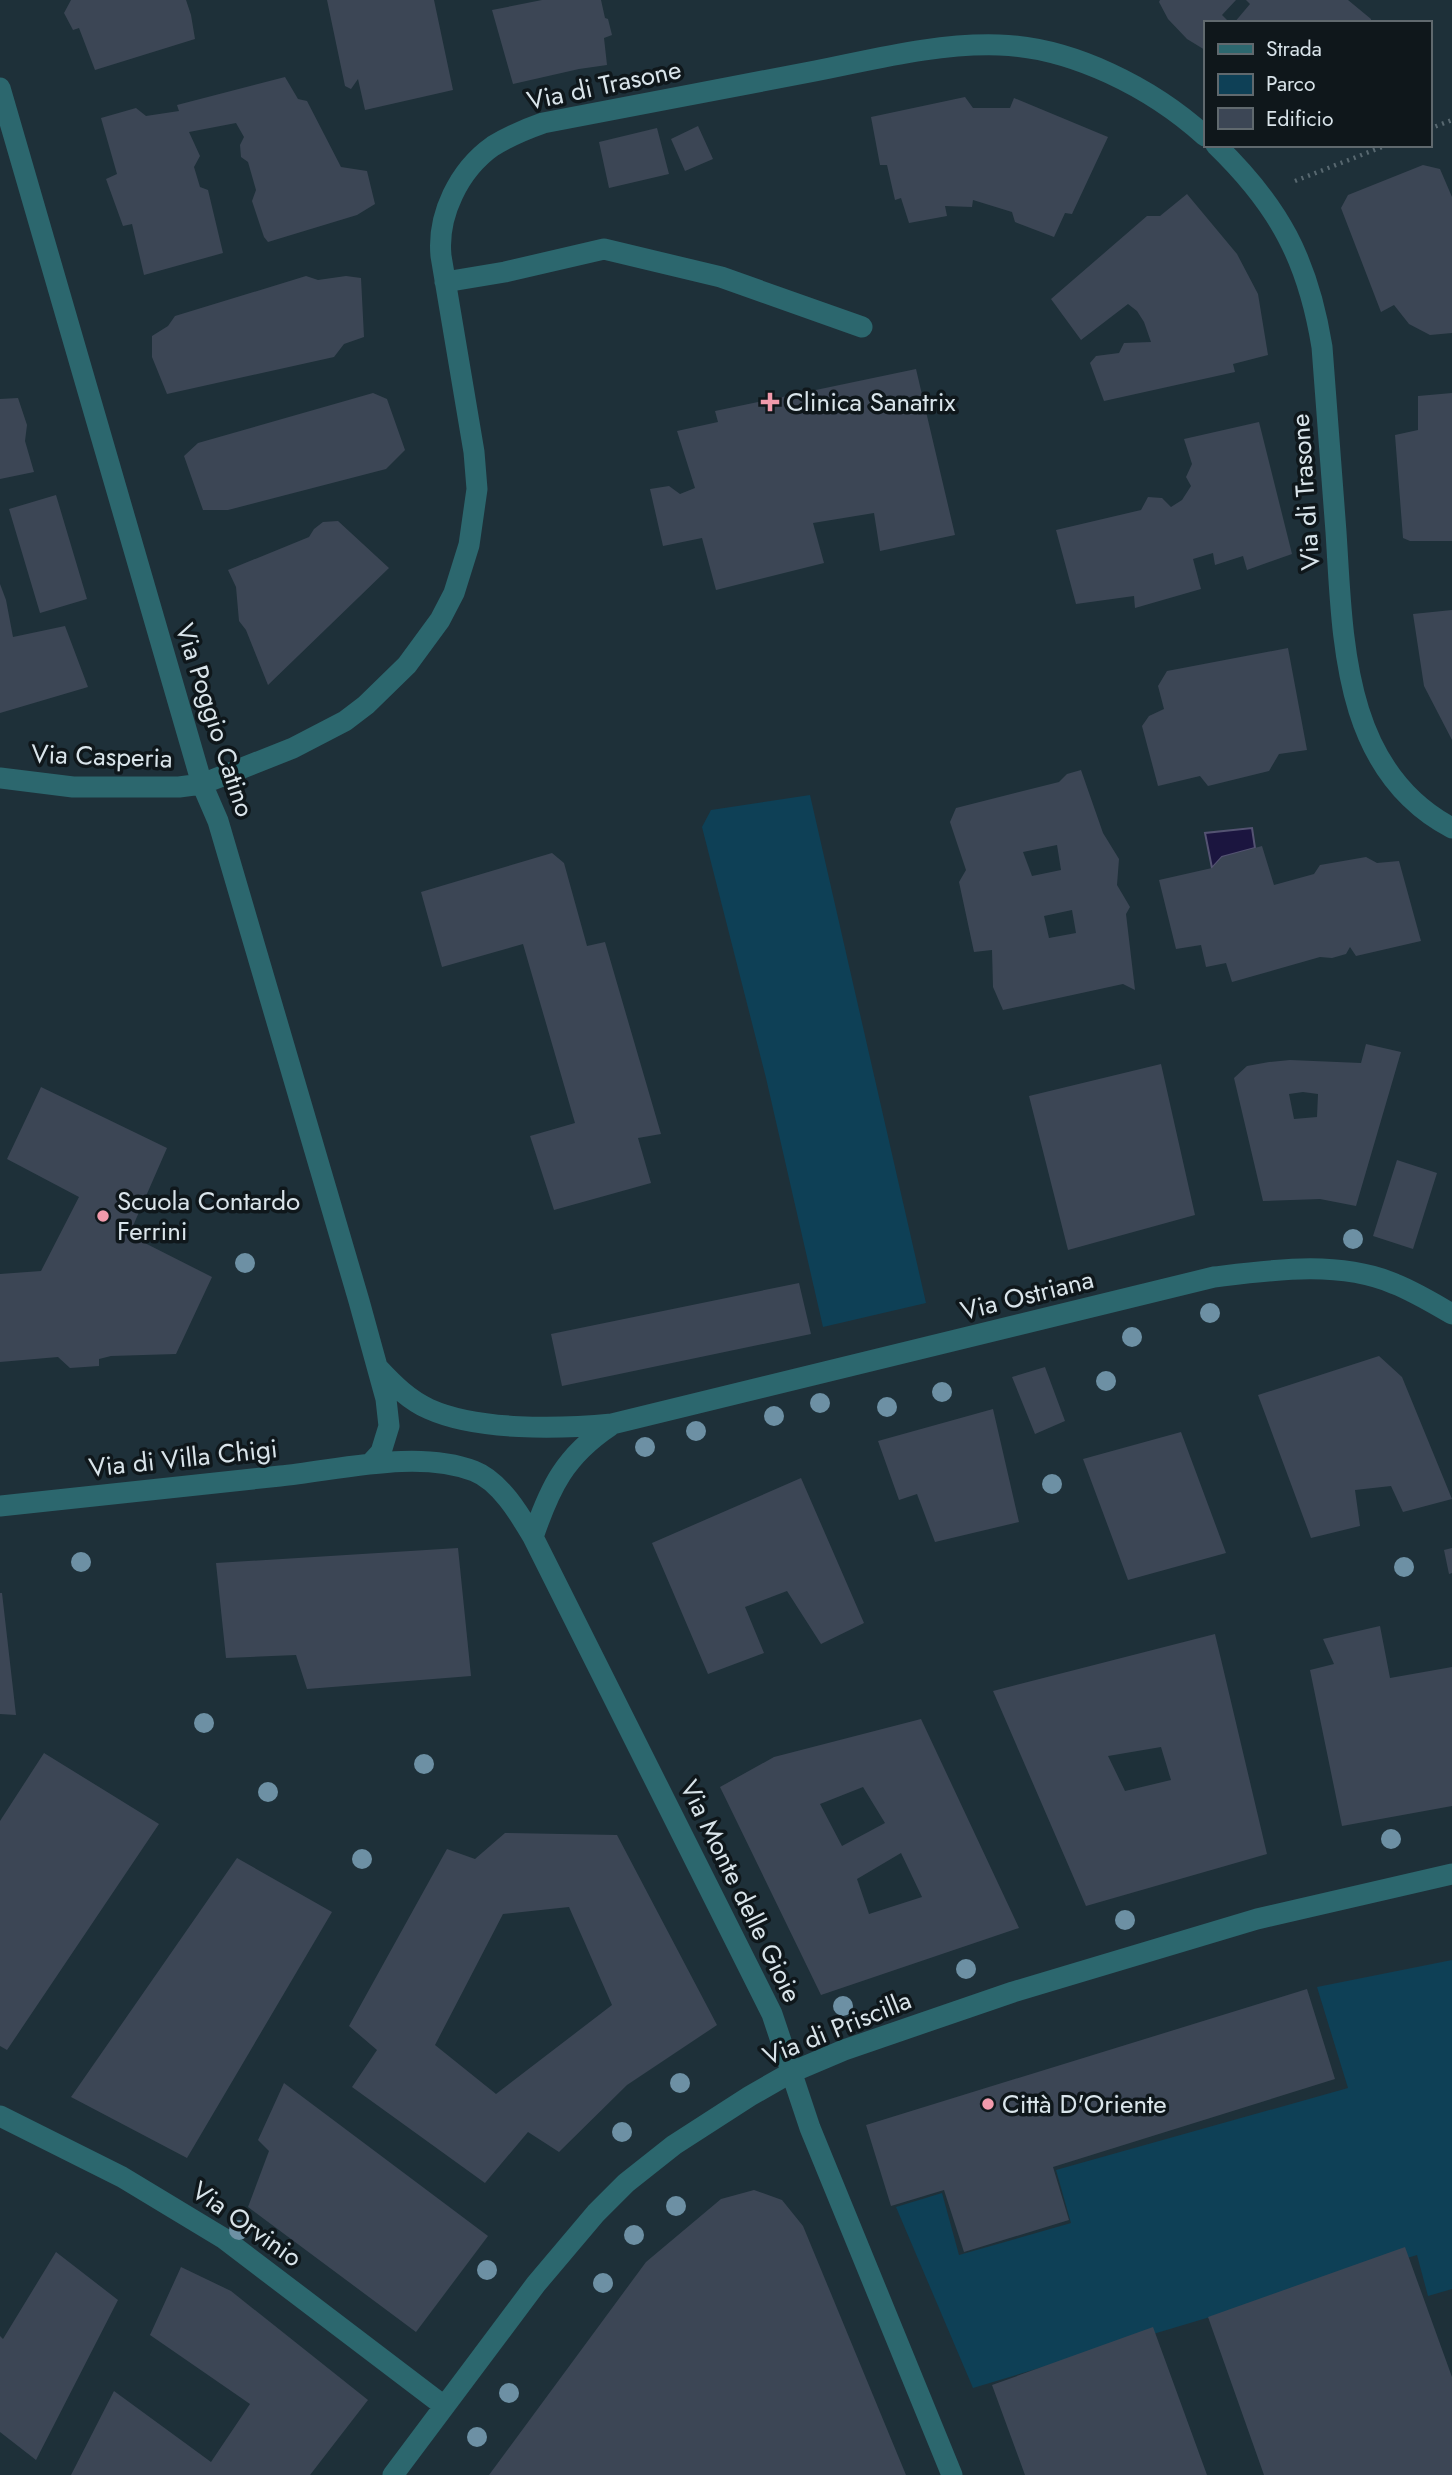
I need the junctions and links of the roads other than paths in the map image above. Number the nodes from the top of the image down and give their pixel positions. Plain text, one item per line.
1 (0, 88) edge
2 (1204, 134) edge
3 (1218, 147) edge
4 (445, 282) junction
5 (863, 327) dead end
6 (0, 778) edge
7 (202, 784) junction
8 (1452, 828) edge
9 (1452, 1314) edge
10 (377, 1367) junction
11 (612, 1424) junction
12 (371, 1463) junction
13 (0, 1506) edge
14 (533, 1537) junction
15 (1452, 1874) edge
16 (792, 2072) junction
17 (0, 2116) edge
18 (444, 2406) junction
19 (393, 2475) edge
20 (952, 2475) edge

1 - 7 street, Via Poggio Catino
2 - 4 street, Via di Trasone
3 - 8 street, Via di Trasone
4 - 5 street
4 - 7 street, Via di Trasone
6 - 7 street, Via Casperia
7 - 10 street, Via Poggio Catino
9 - 11 street, Via Ostriana
10 - 11 street
10 - 12 street
11 - 14 street
12 - 13 street, Via di Villa Chigi
12 - 14 street, Via di Villa Chigi
14 - 16 street, Via Monte delle Gioie
15 - 16 street, Via di Priscilla
16 - 18 street, Via di Priscilla
16 - 20 street, Via Monte delle Gioie
17 - 18 street, Via Orvinio
18 - 19 street, Via di Priscilla

